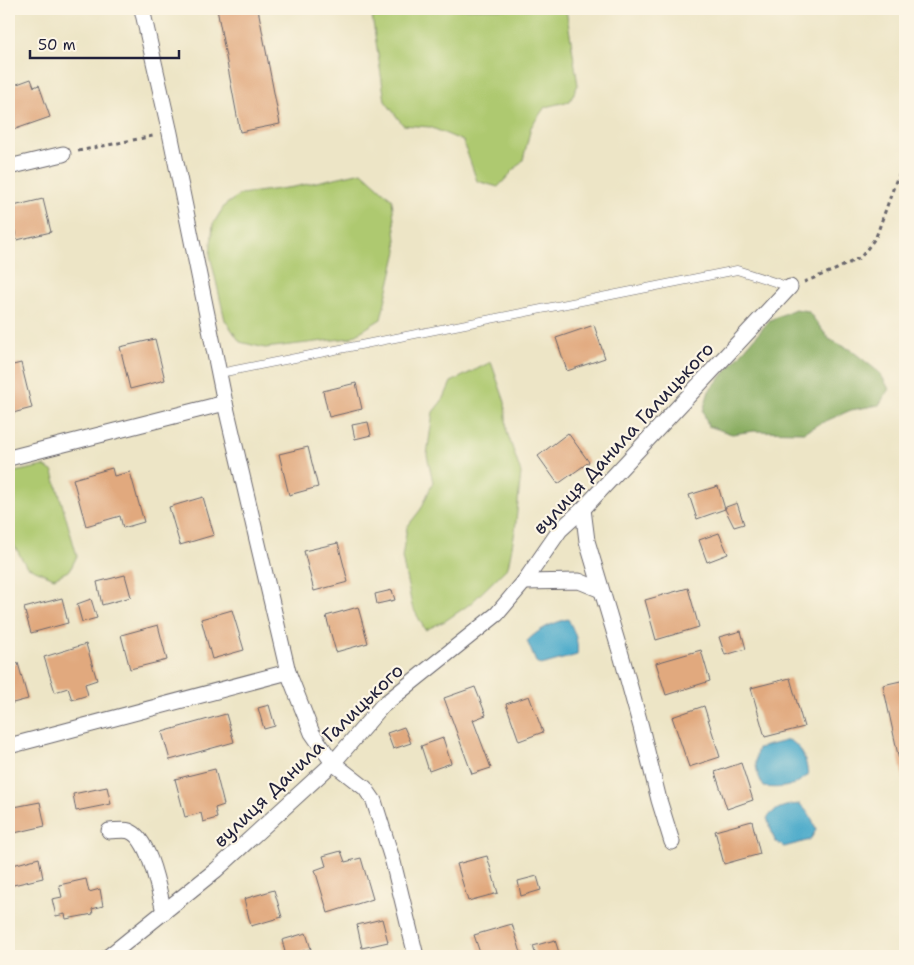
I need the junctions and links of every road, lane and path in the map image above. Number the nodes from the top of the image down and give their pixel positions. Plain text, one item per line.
1 (142, 9) edge
2 (170, 133) junction
3 (63, 154) joint
4 (9, 167) edge
5 (905, 167) edge
6 (790, 287) junction
7 (220, 373) junction
8 (225, 403) junction
9 (9, 458) edge
10 (583, 509) junction
11 (524, 582) junction
12 (601, 590) junction
13 (288, 672) junction
14 (9, 746) edge
15 (333, 763) junction
16 (109, 830) dead end
17 (672, 842) dead end
18 (164, 912) junction
19 (109, 956) edge
20 (416, 956) edge

1 - 2 street
2 - 3 path
2 - 7 street
3 - 4 street
5 - 6 path
6 - 7 lane
6 - 10 street, вулиця Данила Галицького
7 - 8 street
8 - 9 street
8 - 13 street
10 - 11 street, вулиця Данила Галицького
10 - 12 street
11 - 12 street
11 - 15 street, вулиця Данила Галицького
12 - 17 street
13 - 14 street
13 - 15 street
15 - 18 street, вулиця Данила Галицького
15 - 20 street
16 - 18 street
18 - 19 street, вулиця Данила Галицького

